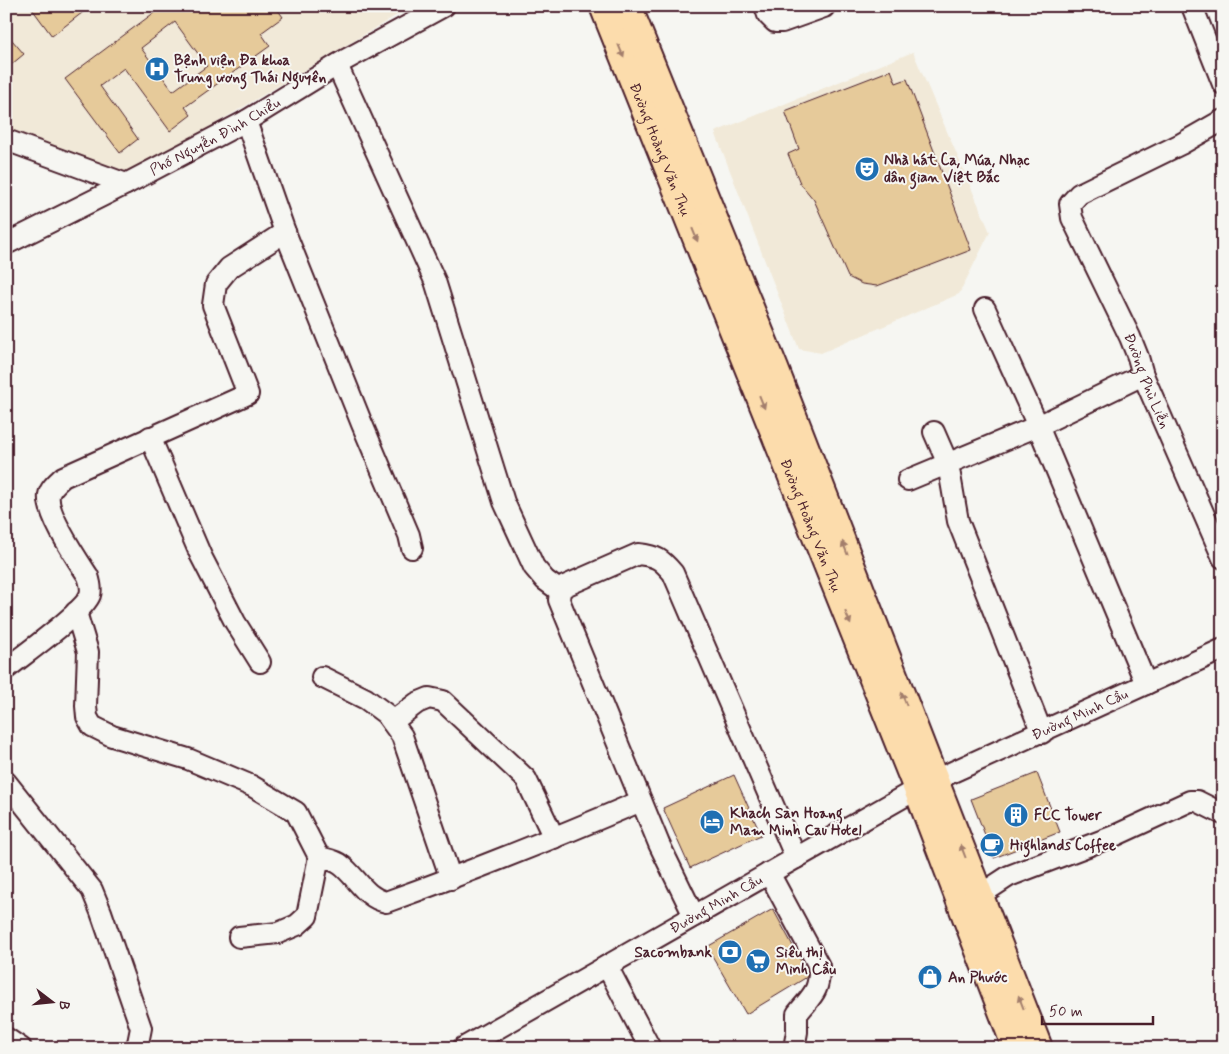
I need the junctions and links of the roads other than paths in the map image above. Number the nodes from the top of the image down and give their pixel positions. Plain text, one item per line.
1 (444, 6) edge
2 (603, 6) edge
3 (628, 6) edge
4 (765, 6) edge
5 (1192, 6) edge
6 (824, 7) edge
7 (337, 65) junction
8 (1223, 84) edge
9 (1223, 120) edge
10 (246, 121) junction
11 (6, 140) edge
12 (126, 184) junction
13 (285, 232) junction
14 (6, 244) edge
15 (985, 309) dead end
16 (763, 373) junction
17 (1143, 375) junction
18 (1038, 426) junction
19 (934, 432) dead end
20 (150, 437) junction
21 (948, 464) junction
22 (908, 480) dead end
23 (412, 548) dead end
24 (1223, 558) edge
25 (560, 590) junction
26 (76, 612) junction
27 (1223, 649) edge
28 (260, 662) dead end
29 (6, 669) edge
30 (322, 677) dead end
31 (1146, 684) junction
32 (392, 722) junction
33 (1042, 733) junction
34 (6, 782) edge
35 (926, 784) junction
36 (642, 801) junction
37 (1223, 814) edge
38 (554, 838) junction
39 (319, 857) junction
40 (796, 858) junction
41 (769, 873) junction
42 (451, 879) junction
43 (980, 895) junction
44 (694, 916) junction
45 (239, 937) dead end
46 (607, 966) junction
47 (6, 1038) edge
48 (21, 1048) edge
49 (134, 1048) edge
50 (463, 1048) edge
51 (650, 1048) edge
52 (794, 1048) edge
53 (1016, 1048) edge
54 (1039, 1048) edge

1 - 7 street, Phố Nguyễn Đình Chiểu
2 -> 16 main road, Đường Hoàng Văn Thụ
3 - 16 main road, Đường Hoàng Văn Thụ
4 - 6 street
5 - 8 street
7 - 10 street, Phố Nguyễn Đình Chiểu
7 - 25 street
9 - 17 street, Đường Phù Liễn
10 - 12 street, Phố Nguyễn Đình Chiểu
10 - 13 street
11 - 12 street
12 - 14 street, Phố Nguyễn Đình Chiểu
13 - 20 street
13 - 23 street
15 - 18 street
16 - 35 main road, Đường Hoàng Văn Thụ
17 - 18 street
17 - 24 street, Đường Phù Liễn
18 - 21 street
18 - 31 street
19 - 21 street
20 - 26 street
20 - 28 street
21 - 22 street
21 - 33 street
25 - 36 street
25 - 40 street
26 - 29 street
26 - 39 street
27 - 31 street, Đường Minh Cầu
30 - 32 street
31 - 33 street, Đường Minh Cầu
32 - 38 street
32 - 42 street
33 - 35 street, Đường Minh Cầu
34 - 49 street
35 - 40 street, Đường Minh Cầu
43 -> 35 main road, Đường Hoàng Văn Thụ
35 - 53 main road, Đường Hoàng Văn Thụ
36 - 38 street
36 - 44 street
37 - 43 street
38 - 42 street
39 - 42 street
39 - 45 street
40 - 41 street, Đường Minh Cầu
41 - 44 street, Đường Minh Cầu
41 - 52 street
54 -> 43 main road, Đường Hoàng Văn Thụ
44 - 46 street, Đường Minh Cầu
46 - 50 street, Đường Minh Cầu
46 - 51 street
47 - 48 street

